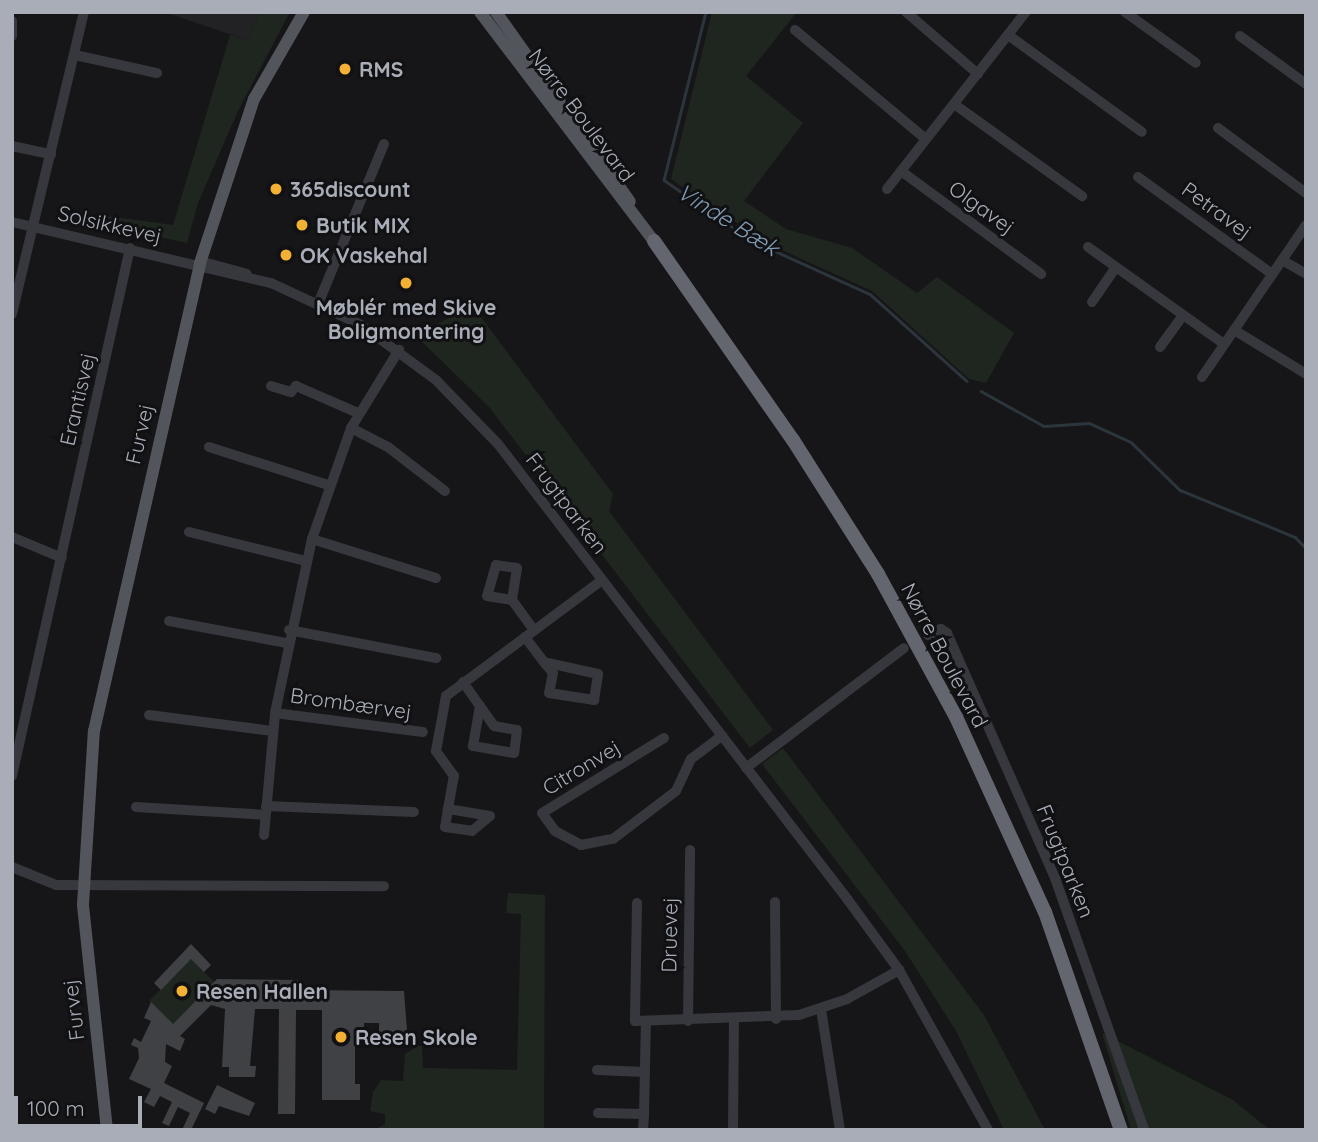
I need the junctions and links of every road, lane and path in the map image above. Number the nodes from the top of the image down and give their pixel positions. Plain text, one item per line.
1 (84, 12) edge
2 (304, 12) edge
3 (480, 12) edge
4 (498, 12) edge
5 (905, 12) edge
6 (1026, 12) edge
7 (1125, 12) edge
8 (12, 21) edge
9 (795, 30) dead end
10 (1008, 35) junction
11 (12, 36) edge
12 (1240, 36) dead end
13 (75, 55) junction
14 (1196, 63) dead end
15 (157, 73) dead end
16 (978, 74) junction
17 (1306, 84) edge
18 (954, 104) junction
19 (1218, 128) dead end
20 (1142, 132) dead end
21 (926, 139) junction
22 (384, 144) dead end
23 (12, 146) edge
24 (51, 154) junction
25 (901, 171) junction
26 (1138, 177) dead end
27 (887, 189) dead end
28 (1306, 193) edge
29 (1082, 196) dead end
30 (12, 222) edge
31 (1306, 225) edge
32 (34, 226) junction
33 (654, 241) junction
34 (1088, 247) dead end
35 (130, 248) junction
36 (1282, 260) junction
37 (200, 263) junction
38 (1116, 267) junction
39 (1041, 274) dead end
40 (1272, 274) junction
41 (1306, 274) edge
42 (1092, 302) dead end
43 (318, 304) junction
44 (12, 314) edge
45 (1183, 315) junction
46 (1234, 330) junction
47 (1224, 344) junction
48 (1160, 347) dead end
49 (398, 350) junction
50 (1306, 374) edge
51 (1202, 377) dead end
52 (271, 386) dead end
53 (358, 413) junction
54 (351, 428) junction
55 (209, 447) dead end
56 (328, 485) junction
57 (445, 491) dead end
58 (189, 532) dead end
59 (12, 537) edge
60 (312, 539) junction
61 (62, 558) junction
62 (306, 561) junction
63 (436, 578) dead end
64 (602, 580) junction
65 (512, 600) dead end
66 (169, 621) dead end
67 (289, 629) junction
68 (529, 633) junction
69 (928, 635) dead end
70 (287, 643) junction
71 (904, 648) dead end
72 (436, 658) dead end
73 (544, 662) junction
74 (463, 682) junction
75 (480, 706) junction
76 (275, 713) junction
77 (149, 715) dead end
78 (272, 731) junction
79 (423, 733) dead end
80 (722, 736) junction
81 (664, 738) dead end
82 (746, 768) junction
83 (12, 776) edge
84 (136, 807) dead end
85 (448, 809) dead end
86 (265, 811) junction
87 (414, 812) dead end
88 (264, 835) dead end
89 (690, 850) dead end
90 (12, 867) edge
91 (82, 885) junction
92 (384, 886) dead end
93 (775, 902) dead end
94 (637, 903) dead end
95 (898, 970) junction
96 (821, 1009) junction
97 (776, 1019) junction
98 (646, 1021) junction
99 (688, 1021) junction
100 (734, 1021) junction
101 (597, 1070) dead end
102 (645, 1072) junction
103 (598, 1113) dead end
104 (644, 1114) junction
105 (107, 1130) edge
106 (643, 1130) edge
107 (733, 1130) edge
108 (840, 1130) edge
109 (988, 1130) edge
110 (1121, 1130) edge
111 (1144, 1130) edge

1 - 13 street
2 - 37 main road, Furvej
3 - 33 main road, Nørre Boulevard
4 - 33 main road, Nørre Boulevard
5 - 16 street
6 - 10 street
7 - 14 street
8 - 11 street
9 - 21 street
10 - 16 street
10 - 20 street
12 - 17 street
13 - 15 street
13 - 24 street
16 - 18 street
18 - 21 street
18 - 29 street
19 - 28 street
21 - 25 street
22 - 43 street
23 - 24 street
24 - 32 street
25 - 27 street
25 - 39 street, Olgavej
26 - 40 street, Petravej
30 - 32 street, Solsikkevej
31 - 36 street
32 - 35 street, Solsikkevej
32 - 44 street
33 - 110 highway, Nørre Boulevard
34 - 38 street
35 - 37 street, Solsikkevej
35 - 61 street, Erantisvej
36 - 40 street
36 - 41 street
37 - 43 street, Frugtparken
37 - 91 main road, Furvej
38 - 42 street
38 - 45 street
40 - 46 street
43 - 49 street, Frugtparken
45 - 47 street
45 - 48 street
46 - 47 street
46 - 50 street
47 - 51 street
49 - 53 street, Brombærvej
49 - 64 street, Frugtparken
52 - 53 street
53 - 54 street, Brombærvej
54 - 56 street, Brombærvej
54 - 57 street
55 - 56 street
56 - 60 street, Brombærvej
58 - 62 street
59 - 61 street
60 - 62 street, Brombærvej
60 - 63 street
61 - 83 street, Erantisvej
62 - 67 street, Brombærvej
64 - 68 street
64 - 80 street, Frugtparken
65 - 68 street
66 - 70 street
67 - 70 street, Brombærvej
67 - 72 street
68 - 73 street
68 - 74 street
69 - 111 street, Frugtparken
70 - 76 street, Brombærvej
71 - 82 street
73 - 73 street
74 - 75 street
74 - 85 street
75 - 75 street
76 - 78 street, Brombærvej
76 - 79 street, Brombærvej
77 - 78 street, Brombærvej
78 - 86 street, Brombærvej
80 - 81 street, Citronvej
80 - 82 street, Frugtparken
82 - 95 street, Frugtparken
84 - 86 street
86 - 87 street
86 - 88 street, Brombærvej
89 - 99 street, Druevej
90 - 91 street
91 - 92 street
91 - 105 main road, Furvej
93 - 97 street
94 - 98 street, Druevej
95 - 96 street
95 - 109 street, Frugtparken
96 - 97 street
96 - 108 street
97 - 100 street
98 - 99 street
98 - 102 street, Druevej
99 - 100 street
100 - 107 street
101 - 102 street
102 - 104 street, Druevej
103 - 104 street
104 - 106 street, Druevej

